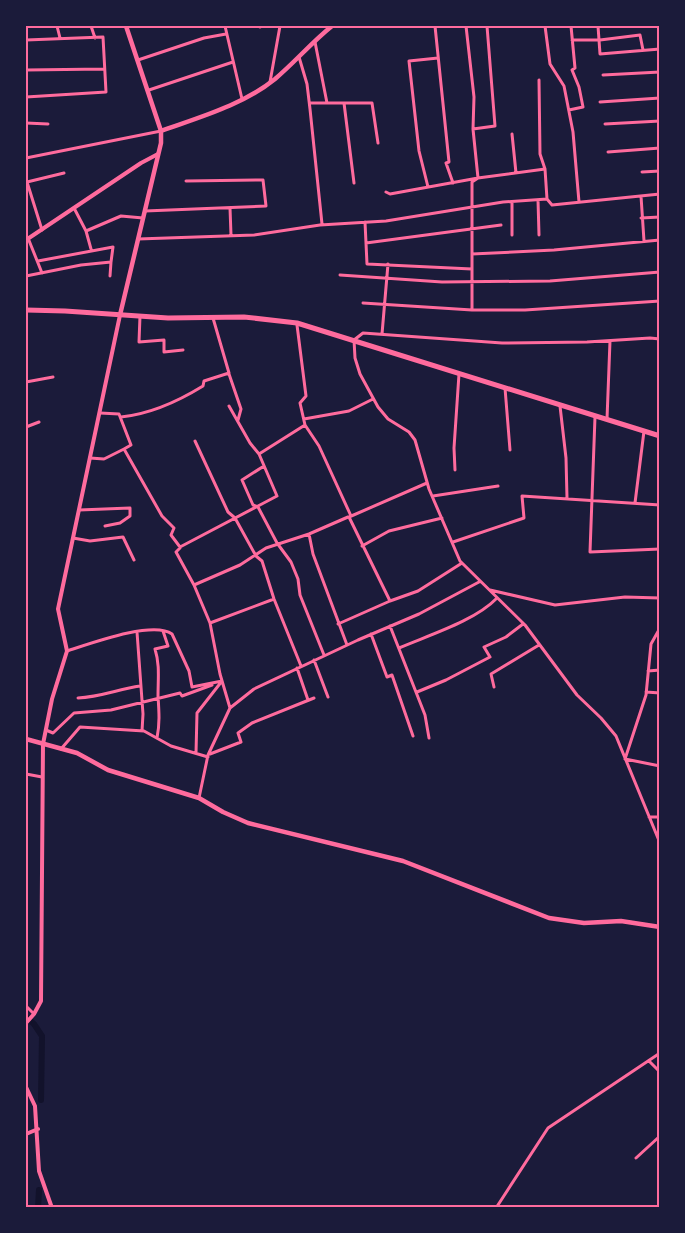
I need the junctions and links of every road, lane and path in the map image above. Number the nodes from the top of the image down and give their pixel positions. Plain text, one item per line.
1 (57, 26) edge
2 (91, 26) edge
3 (126, 26) edge
4 (225, 26) edge
5 (280, 26) edge
6 (332, 26) edge
7 (435, 26) edge
8 (466, 26) edge
9 (487, 26) edge
10 (545, 26) edge
11 (571, 26) edge
12 (598, 26) edge
13 (226, 34) junction
14 (95, 38) junction
15 (60, 39) junction
16 (26, 40) edge
17 (315, 40) junction
18 (572, 40) junction
19 (599, 40) junction
20 (660, 49) edge
21 (643, 50) junction
22 (298, 56) junction
23 (438, 58) junction
24 (138, 60) junction
25 (233, 62) junction
26 (104, 69) junction
27 (26, 70) edge
28 (660, 72) edge
29 (603, 75) dead end
30 (538, 80) dead end
31 (270, 82) junction
32 (149, 90) junction
33 (26, 97) edge
34 (660, 98) edge
35 (242, 99) junction
36 (600, 102) dead end
37 (310, 103) junction
38 (327, 103) junction
39 (344, 103) junction
40 (569, 110) junction
41 (660, 121) edge
42 (26, 123) edge
43 (48, 124) dead end
44 (605, 124) dead end
45 (473, 129) junction
46 (162, 131) junction
47 (512, 134) dead end
48 (378, 143) dead end
49 (660, 148) edge
50 (608, 152) dead end
51 (159, 153) junction
52 (26, 158) edge
53 (545, 170) junction
54 (660, 171) edge
55 (642, 172) dead end
56 (64, 173) dead end
57 (516, 173) junction
58 (478, 178) junction
59 (186, 181) dead end
60 (26, 182) edge
61 (354, 183) dead end
62 (453, 183) junction
63 (428, 187) junction
64 (386, 192) dead end
65 (660, 194) edge
66 (641, 196) junction
67 (548, 199) junction
68 (538, 200) junction
69 (512, 201) junction
70 (579, 202) junction
71 (472, 206) junction
72 (74, 208) junction
73 (230, 208) junction
74 (144, 211) junction
75 (660, 217) edge
76 (143, 218) junction
77 (641, 218) junction
78 (365, 222) junction
79 (322, 224) junction
80 (501, 225) dead end
81 (472, 229) junction
82 (42, 230) junction
83 (86, 231) junction
84 (231, 235) junction
85 (512, 235) dead end
86 (539, 235) dead end
87 (138, 238) junction
88 (27, 239) edge
89 (660, 240) edge
90 (644, 242) junction
91 (366, 243) junction
92 (91, 250) junction
93 (472, 254) junction
94 (38, 261) junction
95 (111, 262) junction
96 (388, 264) junction
97 (472, 269) junction
98 (660, 272) edge
99 (42, 273) junction
100 (340, 275) dead end
101 (26, 276) edge
102 (110, 276) dead end
103 (387, 278) junction
104 (472, 281) junction
105 (660, 301) edge
106 (363, 303) dead end
107 (385, 304) junction
108 (26, 310) edge
109 (472, 310) junction
110 (120, 315) junction
111 (140, 316) junction
112 (213, 317) junction
113 (297, 323) junction
114 (382, 334) junction
115 (660, 339) edge
116 (354, 340) junction
117 (610, 340) junction
118 (183, 350) dead end
119 (229, 373) junction
120 (459, 374) junction
121 (53, 376) dead end
122 (26, 382) edge
123 (505, 388) junction
124 (373, 399) junction
125 (229, 406) dead end
126 (560, 406) junction
127 (100, 413) junction
128 (121, 417) junction
129 (595, 417) junction
130 (304, 419) junction
131 (238, 420) junction
132 (607, 420) junction
133 (39, 422) dead end
134 (306, 425) junction
135 (26, 427) edge
136 (644, 431) junction
137 (660, 436) edge
138 (195, 441) dead end
139 (124, 449) junction
140 (510, 450) dead end
141 (260, 454) junction
142 (90, 458) junction
143 (265, 466) junction
144 (455, 470) dead end
145 (428, 483) junction
146 (498, 486) dead end
147 (432, 496) junction
148 (567, 498) junction
149 (591, 500) junction
150 (635, 503) junction
151 (660, 505) edge
152 (258, 507) junction
153 (79, 510) junction
154 (350, 516) junction
155 (235, 518) junction
156 (442, 518) junction
157 (105, 526) dead end
158 (309, 534) junction
159 (73, 538) junction
160 (453, 542) junction
161 (278, 544) junction
162 (362, 546) junction
163 (180, 547) junction
164 (660, 549) edge
165 (256, 556) junction
166 (134, 560) dead end
167 (462, 563) junction
168 (480, 581) junction
169 (194, 585) junction
170 (488, 589) junction
171 (497, 598) junction
172 (660, 598) edge
173 (274, 599) junction
174 (390, 601) junction
175 (210, 623) junction
176 (338, 624) junction
177 (523, 624) junction
178 (390, 626) junction
179 (660, 628) edge
180 (163, 631) junction
181 (137, 632) junction
182 (371, 634) junction
183 (347, 645) junction
184 (540, 645) junction
185 (399, 648) junction
186 (67, 651) junction
187 (324, 655) junction
188 (314, 660) junction
189 (299, 667) junction
190 (648, 670) junction
191 (660, 670) edge
192 (222, 681) junction
193 (140, 686) junction
194 (494, 687) dead end
195 (417, 692) junction
196 (646, 692) junction
197 (660, 693) edge
198 (158, 697) junction
199 (328, 697) dead end
200 (314, 698) dead end
201 (78, 699) dead end
202 (308, 700) junction
203 (142, 701) junction
204 (230, 708) junction
205 (46, 730) junction
206 (142, 731) junction
207 (413, 736) dead end
208 (157, 738) junction
209 (429, 738) dead end
210 (26, 739) edge
211 (43, 744) junction
212 (61, 749) junction
213 (196, 753) junction
214 (208, 756) junction
215 (625, 759) junction
216 (660, 766) edge
217 (26, 774) edge
218 (42, 777) junction
219 (199, 798) junction
220 (649, 817) junction
221 (660, 817) edge
222 (660, 843) edge
223 (660, 927) edge
224 (26, 1006) edge
225 (34, 1014) junction
226 (26, 1023) edge
227 (660, 1053) edge
228 (649, 1061) junction
229 (660, 1072) edge
230 (26, 1089) edge
231 (38, 1129) junction
232 (26, 1134) edge
233 (660, 1136) edge
234 (636, 1158) dead end
235 (660, 1205) edge
236 (52, 1208) edge
237 (495, 1208) edge
238 (655, 1208) edge

1 - 15 street
2 - 14 street
3 - 24 main road
4 - 13 street
5 - 31 street
6 - 17 main road
7 - 23 street
8 - 45 street
9 - 45 street
10 - 40 street
11 - 18 street
12 - 19 street
13 - 24 street
13 - 25 street
14 - 15 street
14 - 26 street
15 - 16 street
17 - 22 main road
17 - 38 street
18 - 19 street
18 - 40 street
19 - 21 street
19 - 21 street
20 - 21 street
22 - 31 main road
22 - 37 street
23 - 62 street
23 - 63 street
24 - 32 main road
25 - 32 street
25 - 35 street
26 - 27 street
26 - 33 street
28 - 29 street
30 - 53 street
31 - 35 main road
32 - 46 main road
34 - 36 street
35 - 46 main road
37 - 38 street
37 - 79 street
38 - 39 street
39 - 48 street
39 - 61 street
40 - 70 street
41 - 44 street
42 - 43 street
45 - 58 street
46 - 51 main road
46 - 52 street
47 - 57 street
49 - 50 street
51 - 72 street
51 - 74 main road
53 - 57 street
53 - 67 street
54 - 55 street
56 - 60 street
57 - 58 street
58 - 62 street
58 - 71 street
59 - 73 street
60 - 82 street
62 - 63 street
63 - 64 street
65 - 66 street
66 - 70 street
66 - 77 street
67 - 68 street
67 - 70 street
68 - 69 street
68 - 86 street
69 - 71 street
69 - 85 street
71 - 78 street
71 - 81 street
72 - 82 street
72 - 83 street
73 - 74 street
73 - 84 street
74 - 76 main road
75 - 77 street
76 - 83 street
76 - 87 main road
77 - 90 street
78 - 79 street
78 - 91 street
79 - 84 street
80 - 81 street
81 - 91 street
81 - 93 street
82 - 88 street
83 - 92 street
84 - 87 street
87 - 110 main road
88 - 94 street
89 - 90 street
90 - 93 street
91 - 96 street
92 - 94 street
92 - 95 street
93 - 97 street
94 - 99 street
95 - 99 street
95 - 102 street
96 - 97 street
96 - 103 street
97 - 104 street
98 - 104 street
99 - 101 street
100 - 103 street
103 - 104 street
103 - 107 street
104 - 109 street
105 - 109 street
106 - 107 street
107 - 109 street
107 - 114 street
108 - 110 main road
110 - 111 main road
110 - 127 street
111 - 112 main road
111 - 118 street
112 - 113 main road
112 - 119 street
113 - 116 main road
113 - 130 street
114 - 116 street
114 - 117 street
115 - 117 street
116 - 120 main road
116 - 124 street
117 - 132 street
119 - 128 street
119 - 131 street
120 - 123 main road
120 - 144 street
121 - 122 street
123 - 126 main road
123 - 140 street
124 - 130 street
124 - 145 street
125 - 131 street
126 - 129 main road
126 - 148 street
127 - 128 street
127 - 142 street
128 - 139 street
129 - 132 main road
129 - 149 street
130 - 134 street
131 - 141 street
132 - 136 main road
133 - 135 street
134 - 141 street
134 - 154 street
136 - 137 main road
136 - 150 street
138 - 155 street
139 - 142 street
139 - 163 street
141 - 143 street
142 - 153 street
143 - 152 street
143 - 152 street
145 - 147 street
145 - 154 street
146 - 147 street
147 - 156 street
148 - 149 street
148 - 160 street
149 - 150 street
149 - 164 street
150 - 151 street
152 - 155 street
152 - 161 street
153 - 157 street
153 - 159 street
154 - 158 street
154 - 162 street
155 - 163 street
155 - 165 street
156 - 160 street
156 - 162 street
158 - 161 street
158 - 176 street
159 - 166 street
159 - 186 street
160 - 167 street
161 - 165 street
161 - 187 street
162 - 174 street
163 - 169 street
165 - 169 street
165 - 173 street
167 - 168 street
167 - 174 street
168 - 170 street
168 - 178 street
169 - 175 street
170 - 171 street
170 - 172 street
171 - 177 street
171 - 185 street
173 - 175 street
173 - 189 street
174 - 176 street
175 - 192 street
176 - 183 street
177 - 184 street
177 - 195 street
178 - 182 street
178 - 185 street
179 - 190 street
180 - 181 street
180 - 192 street
180 - 198 street
181 - 186 street
181 - 193 street
182 - 183 street
182 - 207 street
183 - 187 street
184 - 194 street
184 - 215 street
185 - 195 street
186 - 205 street
187 - 188 street
188 - 189 street
188 - 199 street
189 - 202 street
189 - 204 street
190 - 191 street
190 - 196 street
192 - 198 street
192 - 204 street
192 - 213 street
193 - 201 street
193 - 203 street
195 - 209 street
196 - 197 street
196 - 215 street
198 - 203 street
198 - 208 street
200 - 202 street
202 - 214 street
203 - 205 street
203 - 206 street
204 - 214 street
205 - 211 street
206 - 208 street
206 - 212 street
208 - 213 street
210 - 211 main road
211 - 212 main road
211 - 218 street
212 - 219 main road
213 - 214 street
214 - 219 street
215 - 216 street
215 - 220 street
217 - 218 street
218 - 225 street
219 - 223 main road
220 - 221 street
220 - 222 street
224 - 225 street
225 - 226 street
227 - 228 street
228 - 229 street
228 - 237 street
230 - 231 street
231 - 232 street
231 - 236 street
233 - 234 street
235 - 238 street

